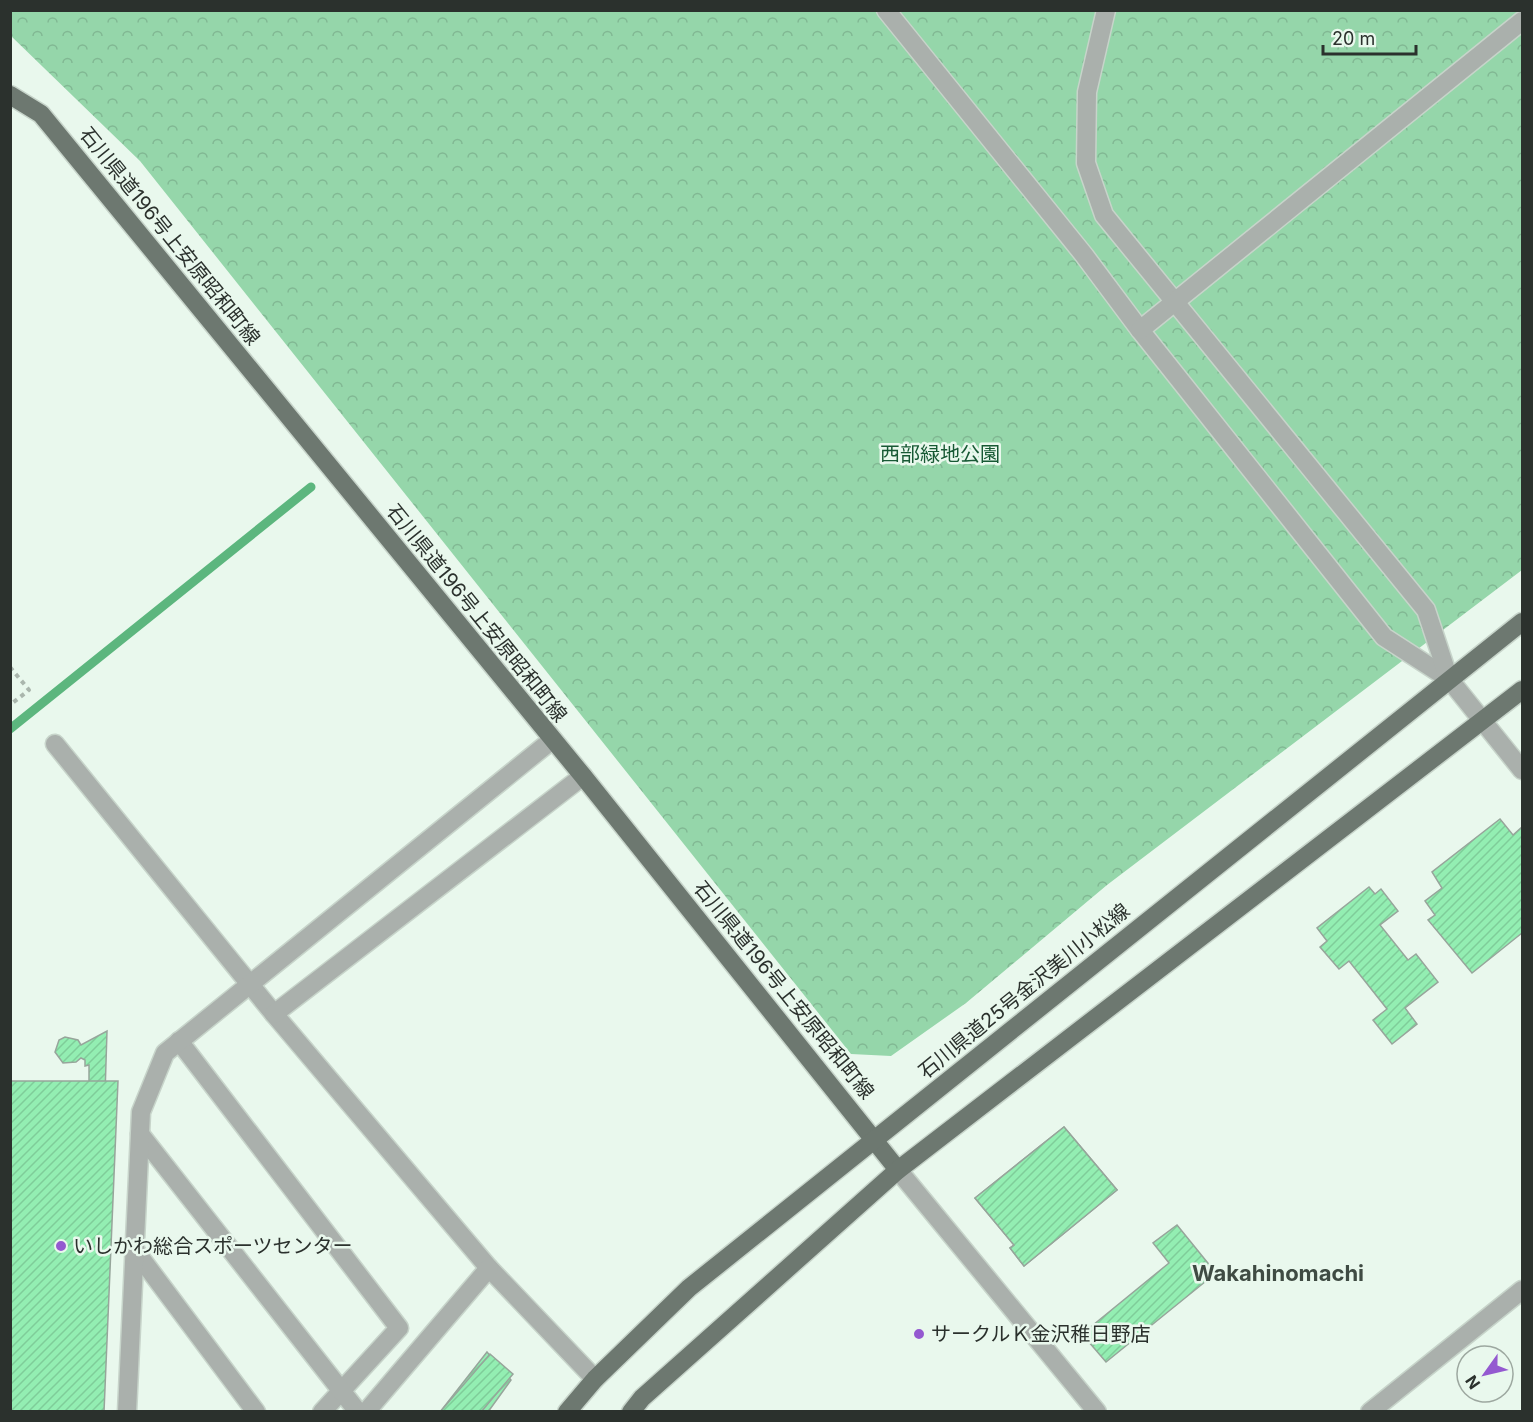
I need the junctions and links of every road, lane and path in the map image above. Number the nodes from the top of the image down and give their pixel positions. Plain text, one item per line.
1 (886, 10) edge
2 (1106, 10) edge
3 (1522, 21) edge
4 (10, 95) edge
5 (1173, 301) junction
6 (1140, 330) junction
7 (1522, 622) edge
8 (10, 667) edge
9 (1449, 679) junction
10 (1522, 690) edge
11 (10, 705) edge
12 (1482, 722) junction
13 (552, 740) junction
14 (55, 744) dead end
15 (1522, 770) edge
16 (583, 776) junction
17 (250, 984) junction
18 (274, 1014) junction
19 (179, 1041) junction
20 (140, 1134) junction
21 (875, 1138) junction
22 (898, 1170) junction
23 (134, 1249) junction
24 (489, 1268) junction
25 (1522, 1290) edge
26 (595, 1378) junction
27 (340, 1391) junction
28 (127, 1412) edge
29 (256, 1412) edge
30 (322, 1412) edge
31 (358, 1412) edge
32 (366, 1412) edge
33 (567, 1412) edge
34 (631, 1412) edge
35 (1097, 1412) edge
36 (1371, 1412) edge

1 - 6 street
2 - 5 street
3 - 5 street
4 - 13 main road, 石川県道196号上安原昭和町線
5 - 6 street
5 - 9 street
6 - 9 street
7 - 9 main road, 石川県道25号金沢美川小松線
8 - 11 path
9 - 12 street
9 - 21 main road, 石川県道25号金沢美川小松線
10 - 12 main road
12 - 15 street
12 - 22 main road
13 - 16 main road, 石川県道196号上安原昭和町線
13 - 17 street
14 - 17 street
16 - 18 street
16 - 21 main road, 石川県道196号上安原昭和町線
17 - 18 street
17 - 19 street
18 - 24 street
19 - 20 street
19 - 27 street
20 - 23 street
20 - 27 street
21 - 22 main road, 石川県道196号上安原昭和町線
21 - 26 main road, 石川県道25号金沢美川小松線
22 - 34 main road
22 - 35 street
23 - 28 street
23 - 29 street
24 - 26 street
24 - 32 street
25 - 36 street
26 - 33 main road, 石川県道25号金沢美川小松線
27 - 30 street
27 - 31 street

